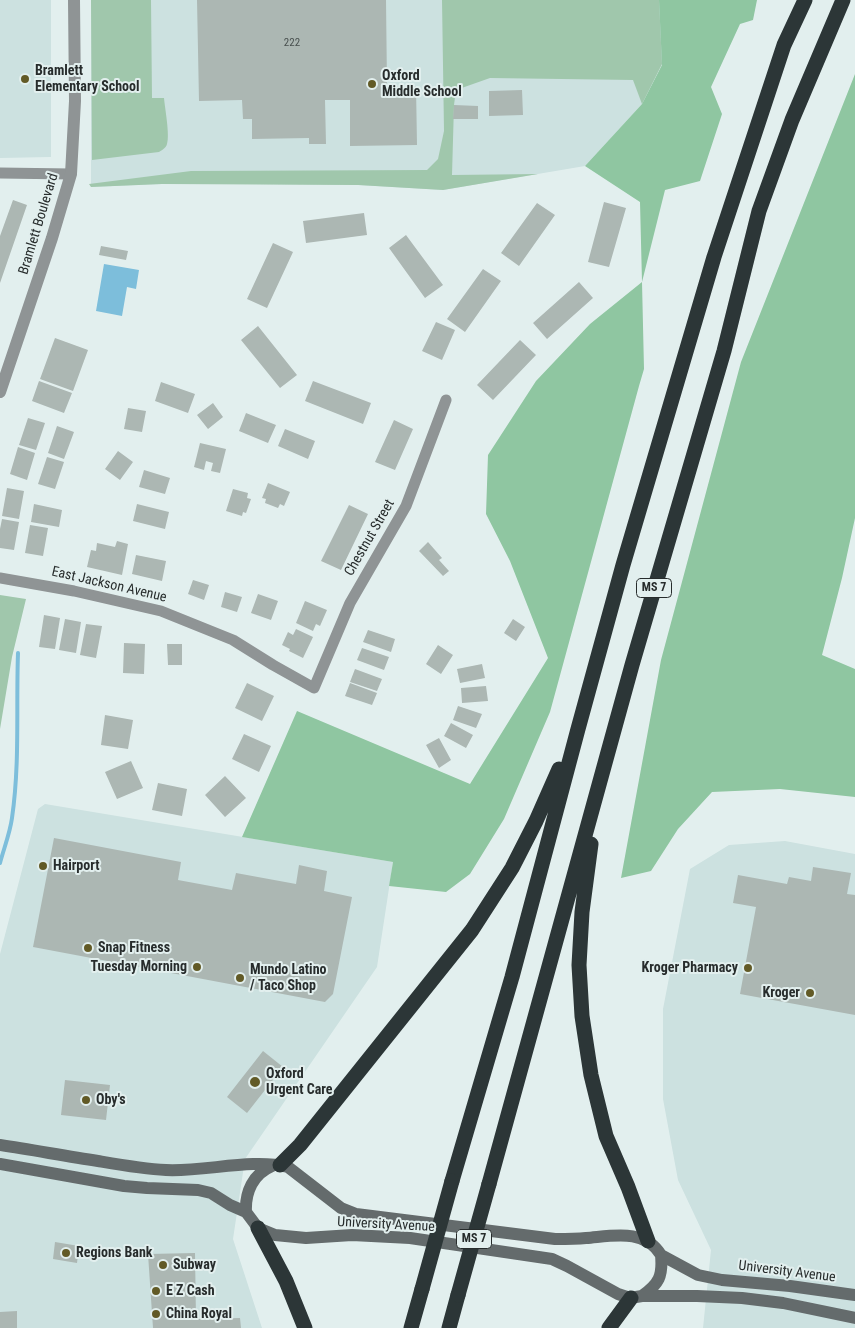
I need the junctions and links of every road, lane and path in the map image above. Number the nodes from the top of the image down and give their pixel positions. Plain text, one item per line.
1 (74, 0) edge
2 (805, 0) edge
3 (843, 0) edge
4 (0, 173) edge
5 (71, 174) junction
6 (0, 392) edge
7 (446, 400) dead end
8 (0, 578) edge
9 (314, 688) joint
10 (578, 729) junction
11 (598, 791) junction
12 (0, 1144) edge
13 (0, 1164) edge
14 (277, 1165) junction
15 (246, 1212) junction
16 (258, 1228) junction
17 (648, 1241) junction
18 (661, 1255) junction
19 (855, 1295) edge
20 (637, 1297) junction
21 (855, 1318) edge
22 (305, 1328) edge
23 (411, 1328) edge
24 (449, 1328) edge
25 (609, 1328) edge

1 - 5 street, Bramlett Boulevard
2 - 10 highway, MS 7
3 - 11 highway, MS 7
4 - 5 street
5 - 6 street, Bramlett Boulevard
7 - 9 street, Chestnut Street
8 - 9 street, East Jackson Avenue
10 - 14 highway
10 - 23 highway, MS 7, bridge
11 - 17 highway
11 - 24 highway, MS 7, bridge
12 - 14 main road
13 - 15 main road
14 - 15 main road
14 - 17 main road, University Avenue
15 - 16 main road
16 - 20 main road, University Avenue
16 - 22 highway
17 - 18 main road, University Avenue
18 - 19 main road, University Avenue
18 - 20 main road
20 - 21 main road, University Avenue
20 - 25 highway

